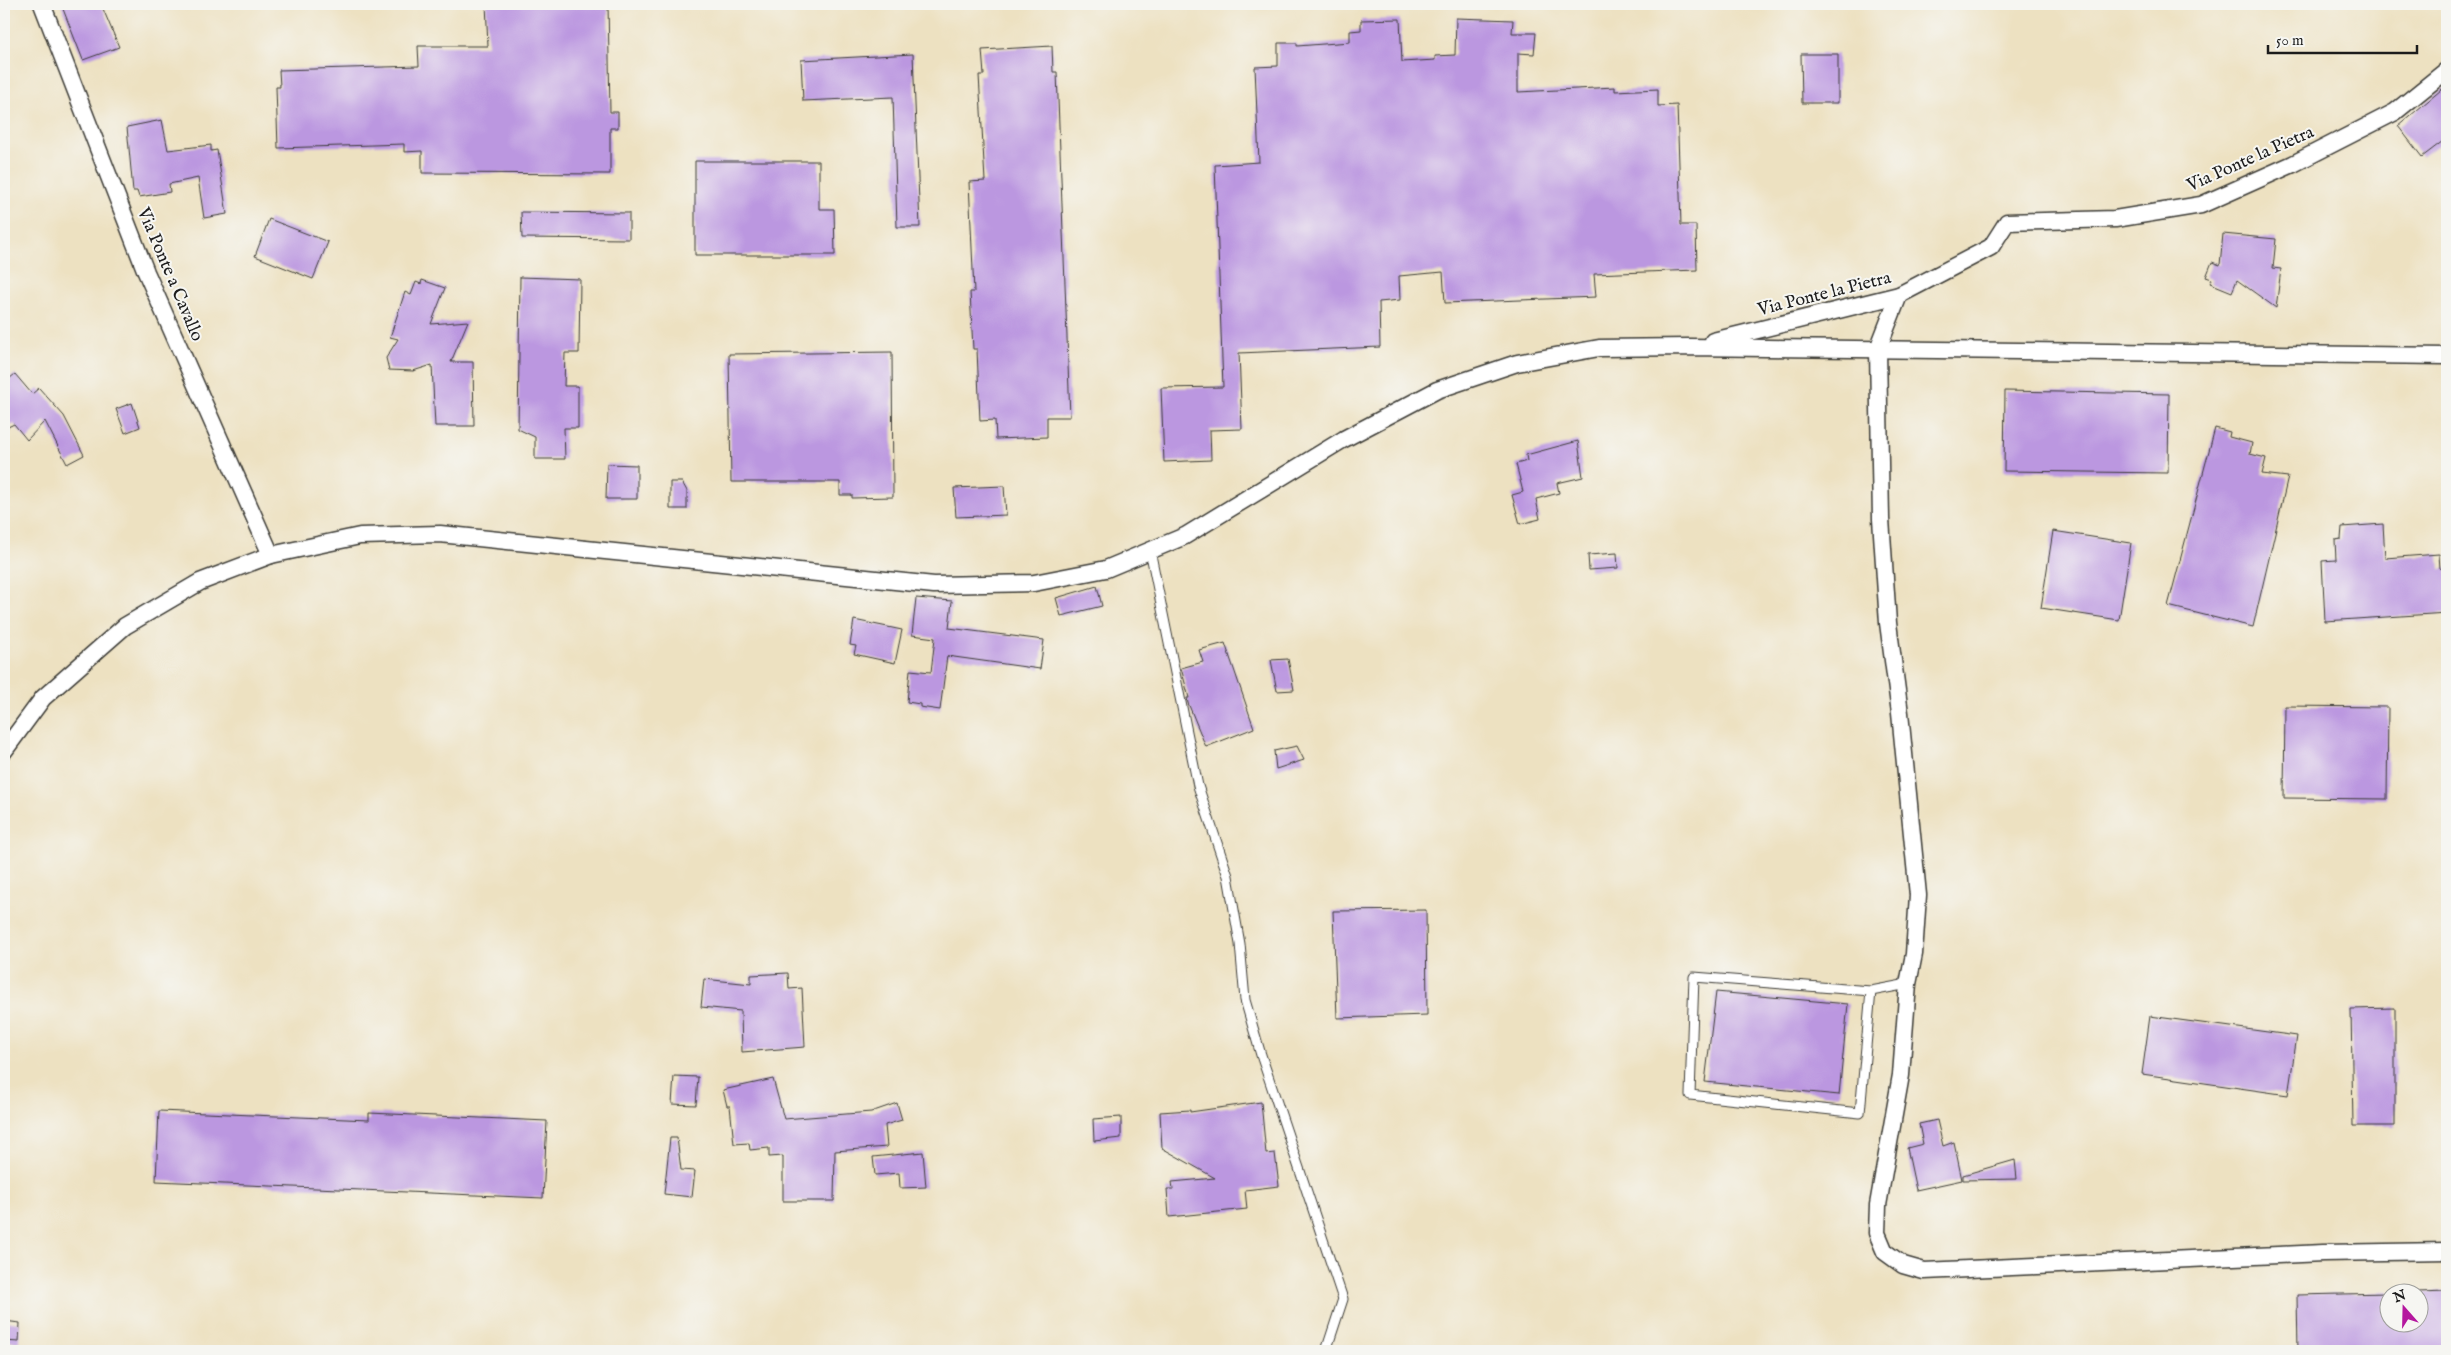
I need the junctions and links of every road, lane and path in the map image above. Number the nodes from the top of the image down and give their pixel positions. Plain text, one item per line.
1 (42, 4) edge
2 (2447, 70) edge
3 (1899, 295) junction
4 (1689, 347) junction
5 (1878, 349) junction
6 (2447, 356) edge
7 (1150, 550) junction
8 (271, 555) junction
9 (4, 750) edge
10 (1908, 984) junction
11 (1871, 991) junction
12 (2447, 1251) edge
13 (1326, 1351) edge

1 - 8 street, Via Ponte a Cavallo
2 - 3 street, Via Ponte la Pietra
3 - 4 street, Via Ponte la Pietra
3 - 5 street
4 - 5 street
4 - 7 street
5 - 6 street
5 - 10 street
7 - 8 street
7 - 13 lane
8 - 9 street
10 - 11 lane
10 - 12 street
11 - 11 lane

